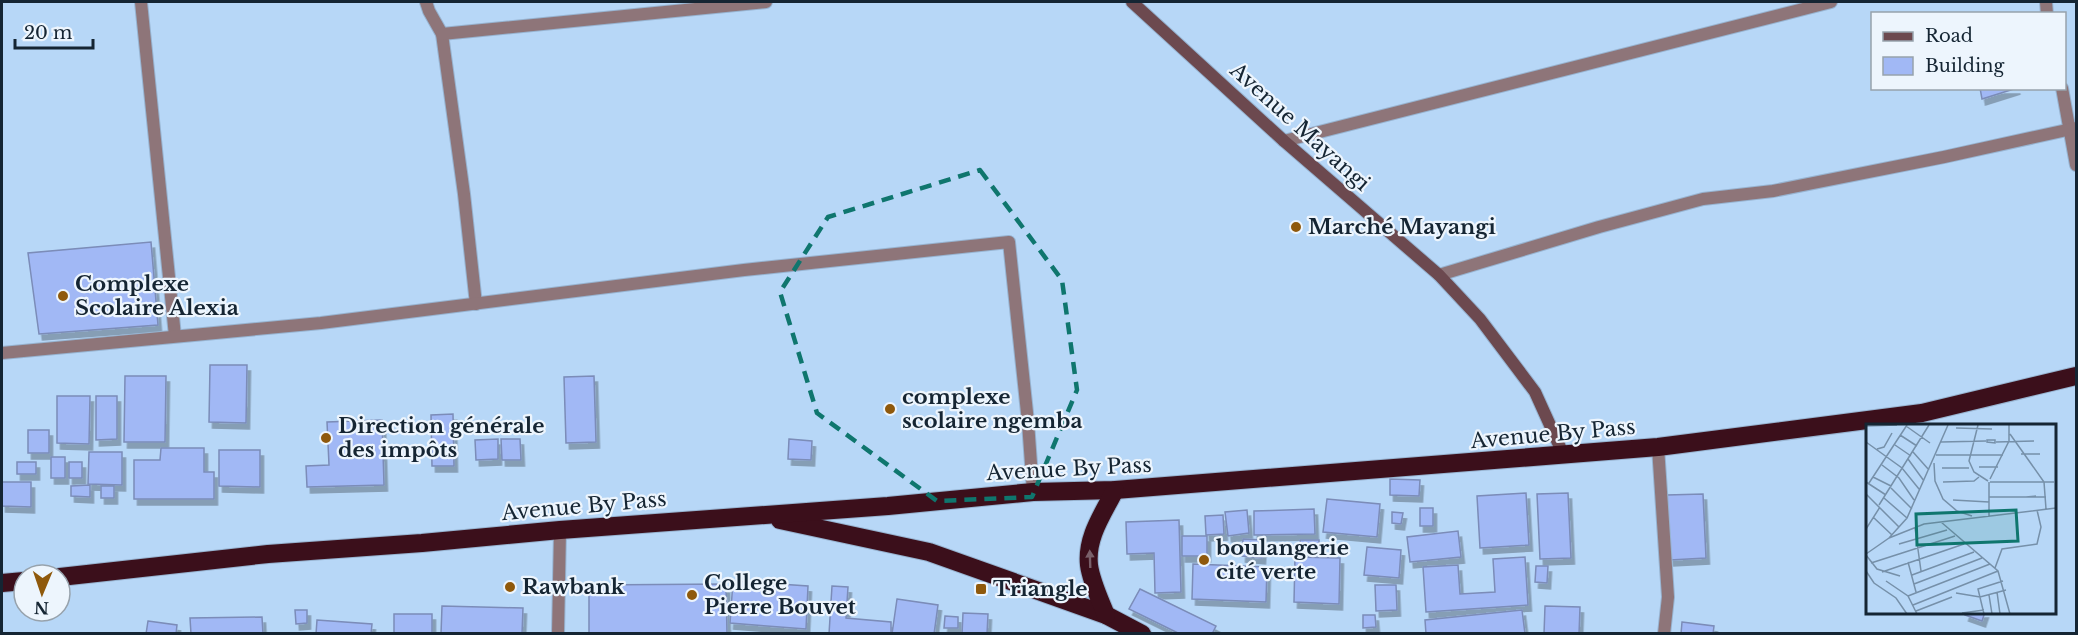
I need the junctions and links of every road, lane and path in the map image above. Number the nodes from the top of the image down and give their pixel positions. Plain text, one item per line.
1 (141, 2) edge
2 (426, 2) edge
3 (766, 2) edge
4 (1132, 2) edge
5 (1831, 2) edge
6 (442, 34) junction
7 (2063, 90) edge
8 (2073, 128) edge
9 (1284, 141) junction
10 (2076, 165) edge
11 (1439, 275) junction
12 (476, 304) junction
13 (175, 336) junction
14 (2, 352) edge
15 (2076, 376) edge
16 (1658, 447) junction
17 (1564, 456) junction
18 (1115, 490) junction
19 (1032, 492) junction
20 (760, 516) junction
21 (560, 530) junction
22 (72, 577) edge
23 (1106, 615) junction
24 (558, 633) edge
25 (1142, 633) edge
26 (1664, 633) edge

1 - 13 street
2 - 6 street
3 - 6 street
4 - 9 street, Avenue Mayangi
5 - 9 street
6 - 12 street
7 - 8 street
8 - 10 street
8 - 11 street
9 - 11 street, Avenue Mayangi
11 - 17 street, Avenue Mayangi
12 - 13 street
12 - 19 street
13 - 14 street
15 - 16 highway, Avenue By Pass
16 - 17 highway, Avenue By Pass
16 - 26 street
17 - 18 highway, Avenue By Pass
18 - 19 highway, Avenue By Pass
23 -> 18 highway
19 - 20 highway, Avenue By Pass
20 - 21 highway, Avenue By Pass
20 - 23 highway
21 - 22 highway, Avenue By Pass
21 - 24 street
23 - 25 highway

